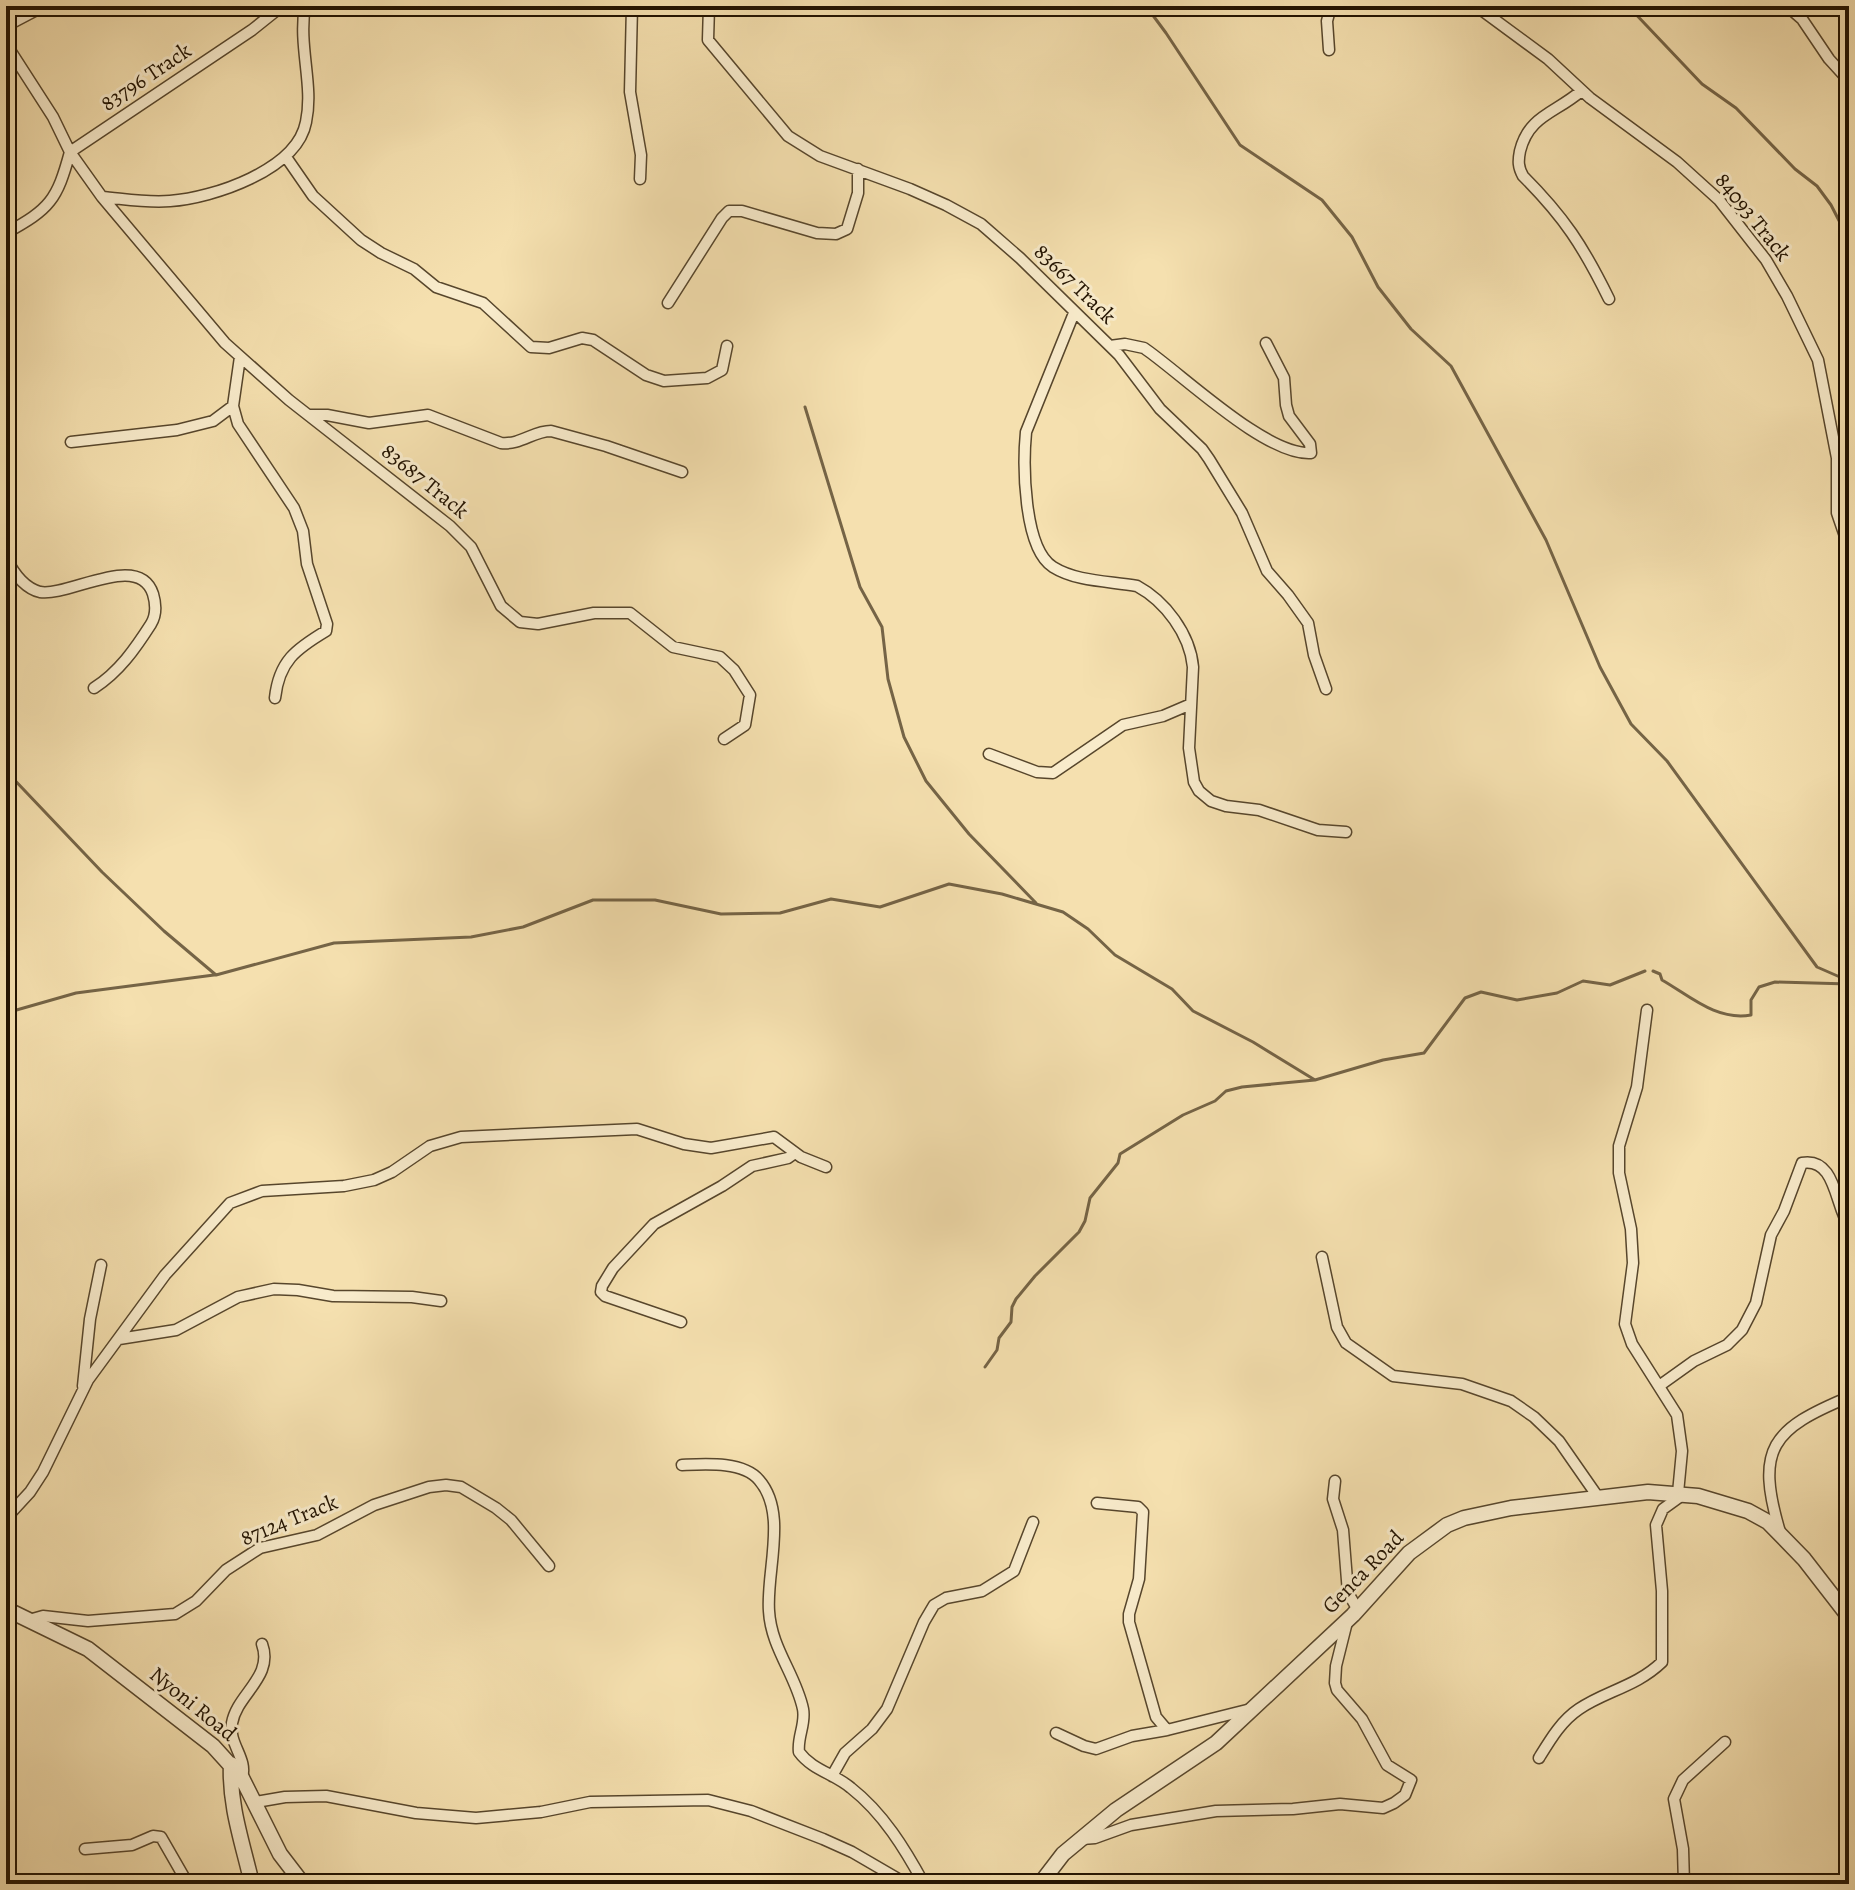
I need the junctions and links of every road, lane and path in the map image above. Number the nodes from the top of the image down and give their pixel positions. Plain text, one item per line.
1 (44, 6) edge
2 (281, 6) edge
3 (305, 6) edge
4 (632, 6) edge
5 (709, 6) edge
6 (1331, 6) edge
7 (1476, 6) edge
8 (1787, 6) edge
9 (6, 26) edge
10 (6, 44) edge
11 (1329, 50) dead end
12 (1849, 81) edge
13 (1581, 91) junction
14 (70, 152) junction
15 (286, 157) junction
16 (858, 169) junction
17 (640, 179) dead end
18 (102, 197) junction
19 (6, 233) edge
20 (1609, 299) dead end
21 (668, 303) dead end
22 (1074, 313) junction
23 (1266, 343) dead end
24 (727, 346) dead end
25 (1110, 346) junction
26 (240, 357) junction
27 (233, 406) junction
28 (310, 415) junction
29 (71, 442) dead end
30 (682, 472) dead end
31 (1849, 548) edge
32 (6, 558) edge
33 (94, 688) dead end
34 (1326, 689) dead end
35 (275, 698) dead end
36 (1191, 704) junction
37 (724, 739) dead end
38 (989, 754) dead end
39 (1346, 832) dead end
40 (1647, 1010) dead end
41 (795, 1153) junction
42 (826, 1167) dead end
43 (1849, 1226) edge
44 (1322, 1257) dead end
45 (101, 1265) dead end
46 (441, 1301) dead end
47 (681, 1322) dead end
48 (119, 1339) junction
49 (1659, 1386) junction
50 (83, 1388) junction
51 (1849, 1397) edge
52 (682, 1465) dead end
53 (1335, 1481) dead end
54 (1681, 1494) junction
55 (1598, 1497) junction
56 (1097, 1503) dead end
57 (6, 1518) edge
58 (1033, 1522) dead end
59 (1780, 1532) junction
60 (549, 1566) dead end
61 (1847, 1608) edge
62 (6, 1609) edge
63 (1352, 1615) junction
64 (29, 1620) junction
65 (262, 1644) dead end
66 (1253, 1709) junction
67 (1167, 1730) junction
68 (1056, 1733) dead end
69 (1725, 1742) dead end
70 (1539, 1758) dead end
71 (231, 1764) junction
72 (832, 1776) junction
73 (242, 1778) junction
74 (256, 1802) junction
75 (1080, 1839) junction
76 (85, 1849) dead end
77 (188, 1884) edge
78 (252, 1884) edge
79 (303, 1884) edge
80 (907, 1884) edge
81 (924, 1884) edge
82 (1040, 1884) edge
83 (1684, 1884) edge
84 (1755, 1884) edge
85 (1774, 1884) edge

1 - 9 street
2 - 14 street, 83796 Track
3 - 15 street
4 - 17 street
5 - 16 street, 83667 Track
6 - 11 street
7 - 13 street, 84093 Track
8 - 12 street
10 - 14 street, 83687 Track
13 - 20 street
13 - 31 street, 84093 Track
14 - 18 street, 83687 Track
14 - 19 street
15 - 18 street
15 - 24 street
16 - 21 street
16 - 22 street, 83667 Track
18 - 26 street, 83687 Track
22 - 25 street, 83667 Track
22 - 36 street
23 - 25 street
25 - 34 street, 83667 Track
26 - 27 street
26 - 28 street, 83687 Track
27 - 29 street
27 - 35 street
28 - 30 street
28 - 37 street, 83687 Track
32 - 33 street
36 - 38 street
36 - 39 street
40 - 49 street
41 - 42 street
41 - 47 street
41 - 48 street
43 - 49 street
44 - 55 street
45 - 50 street
46 - 48 street
48 - 50 street
49 - 54 street
50 - 57 street
51 - 59 street
52 - 72 street
53 - 63 street
54 - 55 street, Genca Road
54 - 59 street, Genca Road
54 - 70 street
55 - 63 street, Genca Road
56 - 67 street
58 - 72 street
59 - 61 street, Genca Road
60 - 64 street, 87124 Track
62 - 64 street, Nyoni Road
63 - 66 street, Genca Road
63 - 75 street
64 - 71 street, Nyoni Road
65 - 73 street
66 - 67 street
66 - 75 street, Genca Road
67 - 68 street
69 - 83 street
71 - 73 street, Nyoni Road
71 - 78 street
72 - 81 street
73 - 74 street, Nyoni Road
74 - 79 street, Nyoni Road
74 - 80 street
75 - 82 street, Genca Road
76 - 77 street
84 - 85 street

